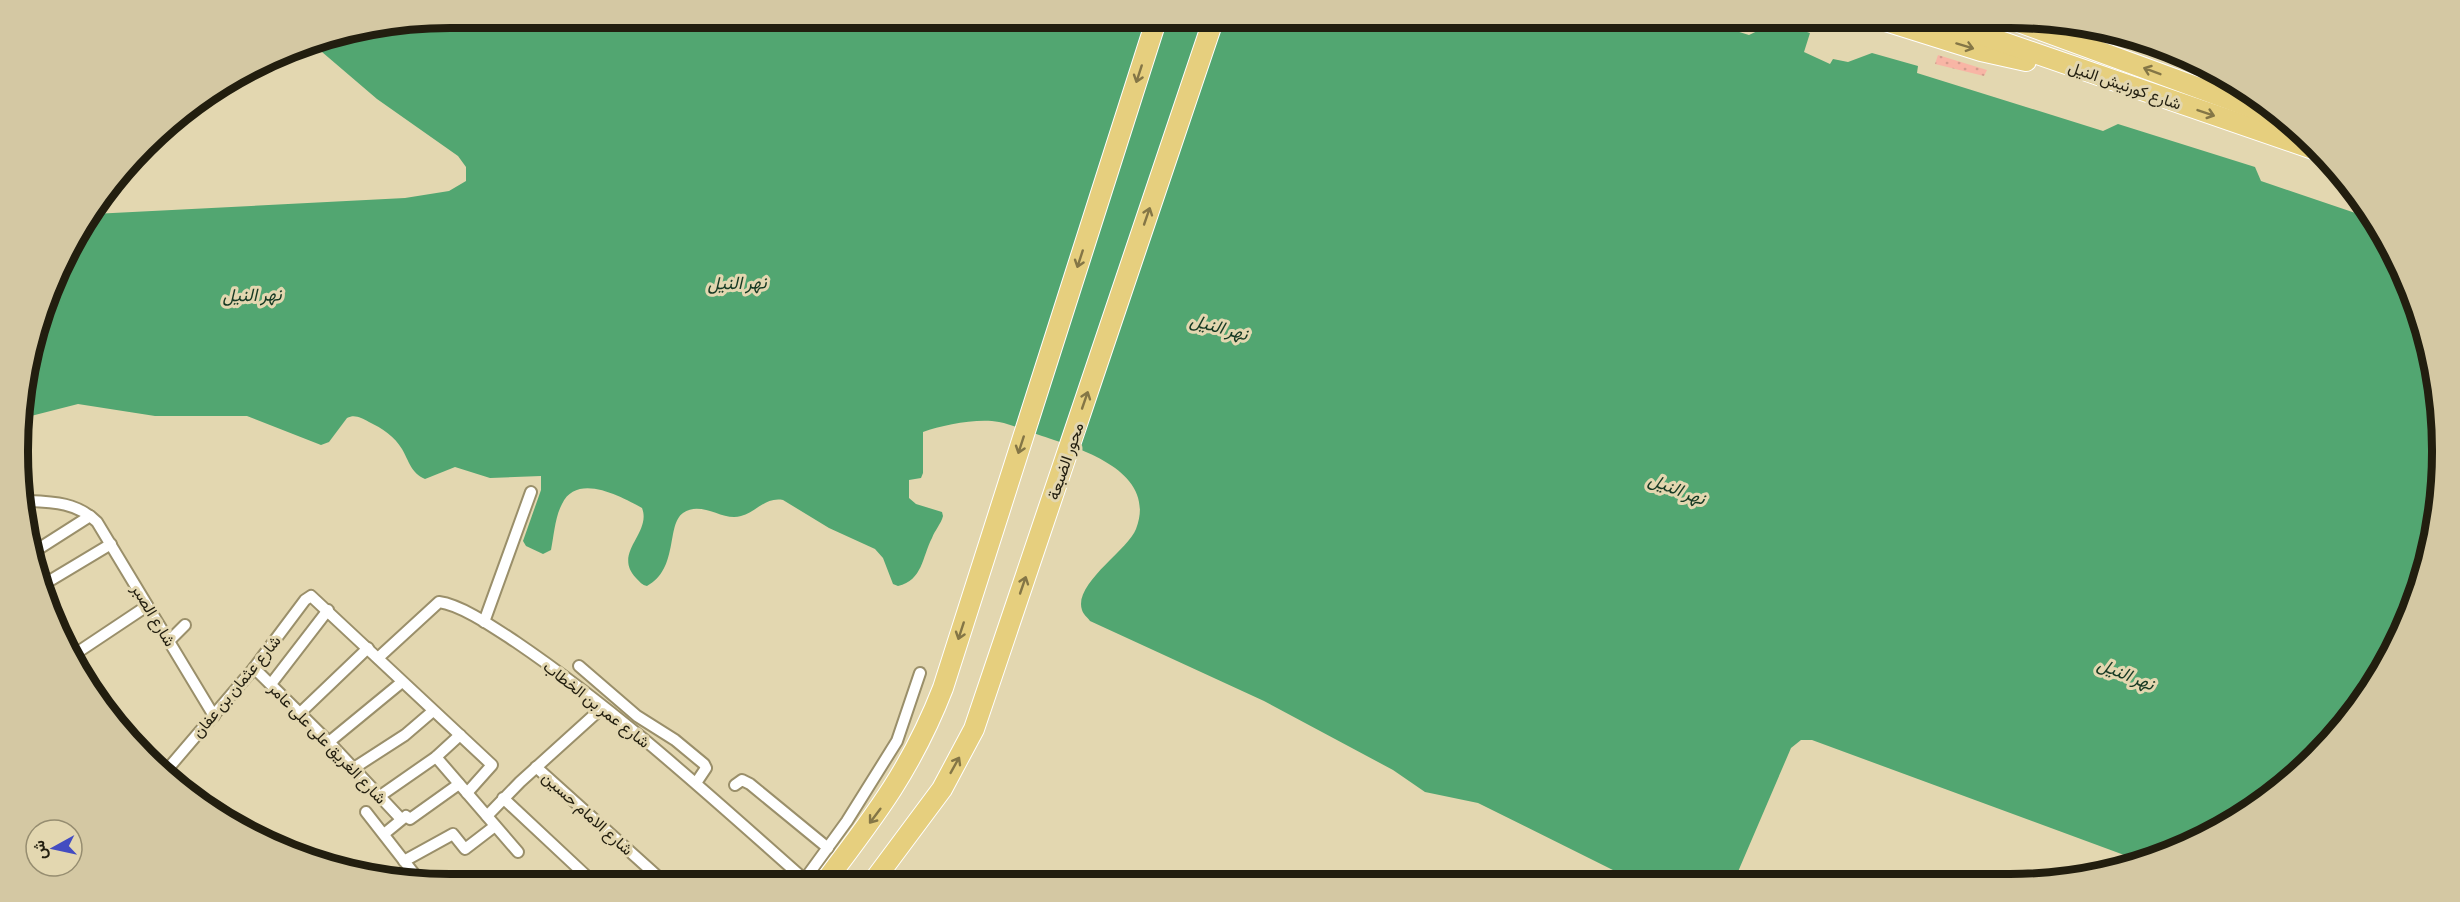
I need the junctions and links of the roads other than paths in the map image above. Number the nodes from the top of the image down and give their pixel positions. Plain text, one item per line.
1 (1154, 28) edge
2 (1211, 28) edge
3 (1908, 28) edge
4 (1980, 28) edge
5 (2014, 28) edge
6 (2040, 29) edge
7 (2014, 45) junction
8 (2088, 72) junction
9 (2257, 109) edge
10 (2300, 145) edge
11 (531, 492) dead end
12 (31, 501) edge
13 (90, 516) junction
14 (111, 544) junction
15 (40, 548) edge
16 (51, 580) dead end
17 (147, 606) junction
18 (328, 610) junction
19 (484, 622) junction
20 (184, 625) dead end
21 (170, 641) junction
22 (368, 648) junction
23 (79, 651) edge
24 (378, 658) junction
25 (579, 666) dead end
26 (254, 668) junction
27 (920, 673) dead end
28 (402, 682) junction
29 (271, 684) junction
30 (603, 707) junction
31 (434, 711) junction
32 (300, 713) junction
33 (214, 716) junction
34 (460, 735) junction
35 (329, 742) junction
36 (436, 757) junction
37 (170, 767) edge
38 (537, 767) junction
39 (354, 768) junction
40 (696, 783) junction
41 (459, 784) junction
42 (735, 785) dead end
43 (467, 794) junction
44 (380, 796) junction
45 (503, 798) junction
46 (366, 812) dead end
47 (487, 816) junction
48 (402, 819) junction
49 (495, 826) junction
50 (384, 834) junction
51 (828, 848) junction
52 (518, 852) dead end
53 (404, 861) junction
54 (413, 872) edge
55 (584, 874) edge
56 (655, 874) edge
57 (801, 874) edge
58 (814, 874) edge
59 (817, 874) edge
60 (879, 874) edge

1 -> 59 highway
60 -> 2 highway, محور الضبعة
3 -> 8 highway
4 - 7 highway, شارع كورنيش النيل
5 - 7 highway
9 -> 6 highway, شارع كورنيش النيل
7 - 8 highway, شارع كورنيش النيل
8 -> 10 highway, شارع كورنيش النيل
11 - 19 street
12 - 13 street
13 - 14 street, شارع الصبر
13 - 15 street
14 - 16 street
14 - 17 street, شارع الصبر
17 - 21 street, شارع الصبر
17 - 23 street
18 - 22 street
18 - 26 street, شارع عثمان بن عفان
18 - 29 street
19 - 24 street, شارع عمر بن الخطاب
19 - 30 street, شارع عمر بن الخطاب
20 - 21 street
21 - 33 street, شارع الصبر
22 - 24 street
22 - 32 street
24 - 28 street
25 - 40 street
26 - 29 street, شارع الغريق على على عامر
26 - 33 street, شارع عثمان بن عفان
27 - 51 street
28 - 31 street
28 - 35 street
29 - 32 street, شارع الغريق على على عامر
30 - 38 street
30 - 40 street, شارع عمر بن الخطاب
31 - 34 street
31 - 39 street
32 - 35 street, شارع الغريق على على عامر
33 - 37 street, شارع عثمان بن عفان
34 - 36 street
34 - 43 street
35 - 39 street, شارع الغريق على على عامر
36 - 41 street
36 - 44 street
38 - 45 street
38 - 56 street, شارع الامام حسين
39 - 44 street, شارع الغريق على على عامر
40 - 57 street, شارع عمر بن الخطاب
41 - 43 street
41 - 48 street
42 - 51 street
43 - 47 street
44 - 48 street, شارع الغريق على على عامر
45 - 47 street
45 - 55 street
46 - 50 street
47 - 49 street
48 - 50 street
49 - 52 street
49 - 53 street
50 - 53 street
51 - 58 street
53 - 54 street

